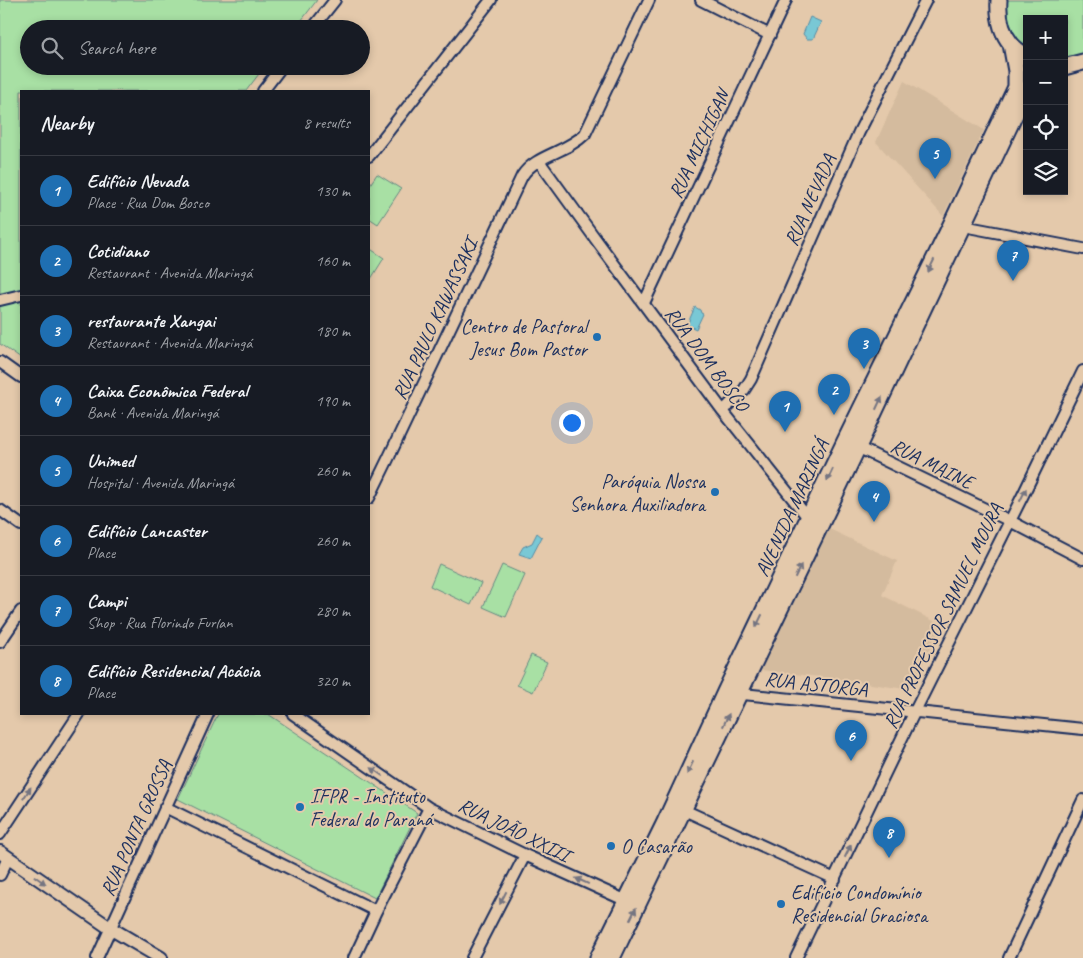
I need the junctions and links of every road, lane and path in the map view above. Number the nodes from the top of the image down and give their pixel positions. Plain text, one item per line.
1 (335, 0) edge
2 (490, 0) edge
3 (649, 0) edge
4 (701, 0) edge
5 (786, 0) edge
6 (926, 0) edge
7 (999, 0) edge
8 (319, 20) edge
9 (770, 35) junction
10 (1011, 44) junction
11 (1023, 54) edge
12 (1083, 62) edge
13 (1068, 66) edge
14 (275, 75) edge
15 (264, 90) edge
16 (1023, 98) edge
17 (370, 155) edge
18 (539, 161) junction
19 (963, 226) junction
20 (1082, 246) edge
21 (20, 294) edge
22 (0, 300) edge
23 (644, 303) junction
24 (0, 362) edge
25 (1083, 371) edge
26 (20, 376) edge
27 (723, 411) junction
28 (851, 444) junction
29 (370, 496) edge
30 (0, 510) edge
31 (809, 519) junction
32 (1010, 521) junction
33 (20, 524) edge
34 (1083, 558) edge
35 (20, 612) edge
36 (0, 642) edge
37 (732, 693) junction
38 (915, 711) junction
39 (78, 715) edge
40 (208, 715) edge
41 (294, 715) edge
42 (1083, 730) edge
43 (1083, 800) edge
44 (165, 807) junction
45 (429, 808) junction
46 (684, 810) junction
47 (0, 834) edge
48 (4, 855) edge
49 (525, 855) junction
50 (0, 875) edge
51 (835, 879) junction
52 (626, 901) junction
53 (376, 911) junction
54 (110, 928) junction
55 (97, 958) edge
56 (160, 958) edge
57 (354, 958) edge
58 (472, 958) edge
59 (598, 958) edge
60 (612, 958) edge
61 (796, 958) edge
62 (1009, 958) edge

1 - 8 street
2 - 17 street
3 - 18 street, RUA PAULO KAWASSAKI
4 - 9 street
5 - 9 street, RUA MICHIGAN
6 - 27 street, RUA NEVADA
7 - 10 main road
9 - 23 street, RUA MICHIGAN
10 - 11 main road
10 -> 28 main road, AVENIDA MARINGÁ
12 - 13 main road
14 - 15 street
16 - 19 main road, AVENIDA MARINGÁ
18 - 23 street, RUA DOM BOSCO
18 - 29 street, RUA PAULO KAWASSAKI
19 - 20 street
28 -> 19 main road, AVENIDA MARINGÁ
21 - 22 street
23 - 27 street, RUA DOM BOSCO
24 - 26 street
32 -> 25 street, RUA PROFESSOR SAMUEL MOURA
27 - 31 street, RUA DOM BOSCO
28 -> 31 main road, AVENIDA MARINGÁ
28 - 32 street, RUA MAINE
37 -> 28 main road, AVENIDA MARINGÁ
30 - 33 street
31 -> 37 main road, AVENIDA MARINGÁ
32 - 34 street, RUA MAINE
32 - 38 street, RUA PROFESSOR SAMUEL MOURA
35 - 36 street
37 - 38 street, RUA ASTORGA
46 -> 37 main road, AVENIDA MARINGÁ
37 -> 52 main road, AVENIDA MARINGÁ
38 - 42 street, RUA ASTORGA
51 -> 38 street, RUA PROFESSOR SAMUEL MOURA
47 -> 39 street
40 - 44 street, RUA PONTA GROSSA
45 -> 41 street, RUA JOÃO XXIII
43 - 62 street
44 - 53 street
44 - 54 street, RUA PONTA GROSSA
45 - 49 street, RUA JOÃO XXIII
45 - 53 street
46 - 51 street
60 -> 46 main road, AVENIDA MARINGÁ
48 - 50 street
48 -> 54 street
52 -> 49 street, RUA JOÃO XXIII
49 -> 58 street
51 - 61 street, RUA PROFESSOR SAMUEL MOURA
52 - 59 main road, AVENIDA MARINGÁ
53 - 57 street
54 - 55 street, RUA PONTA GROSSA
54 - 56 street

